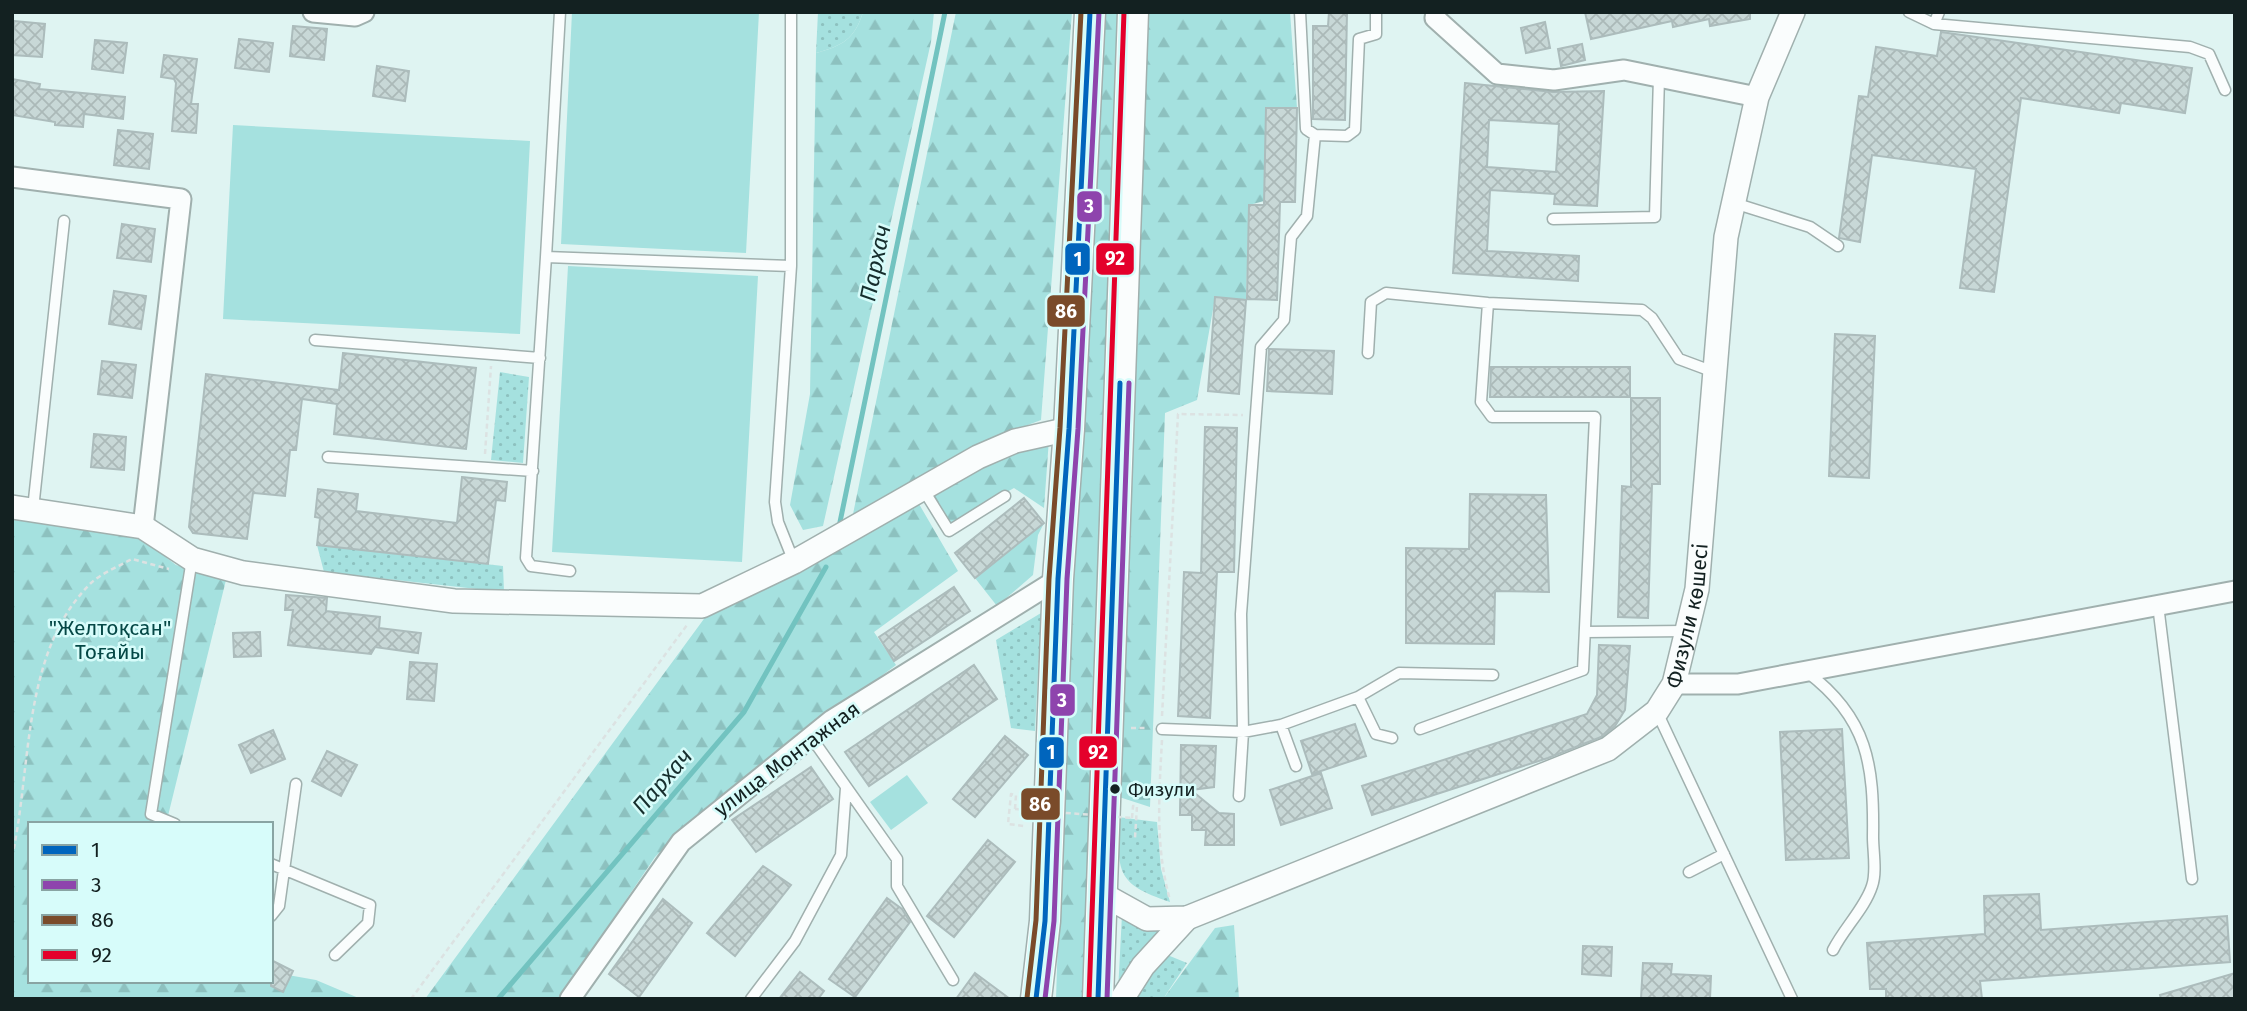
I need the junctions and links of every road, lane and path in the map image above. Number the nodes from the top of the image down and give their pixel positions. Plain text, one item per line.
1 (313, 12) edge
2 (364, 12) edge
3 (560, 12) edge
4 (791, 12) edge
5 (1090, 12) edge
6 (1133, 12) edge
7 (1300, 12) edge
8 (1376, 12) edge
9 (1436, 12) edge
10 (1793, 12) edge
11 (1909, 12) edge
12 (1939, 12) edge
13 (1934, 24) junction
14 (1658, 77) junction
15 (2225, 90) dead end
16 (1757, 97) junction
17 (1315, 135) junction
18 (12, 177) edge
19 (1734, 202) junction
20 (1553, 219) dead end
21 (64, 221) dead end
22 (1838, 246) dead end
23 (546, 257) junction
24 (791, 266) junction
25 (1488, 303) junction
26 (315, 340) dead end
27 (1368, 353) dead end
28 (492, 354) junction
29 (540, 358) junction
30 (1714, 372) junction
31 (1256, 415) junction
32 (1069, 429) junction
33 (328, 457) dead end
34 (485, 467) junction
35 (533, 471) junction
36 (923, 488) junction
37 (1005, 496) dead end
38 (22, 509) edge
39 (143, 527) junction
40 (794, 562) junction
41 (191, 566) junction
42 (570, 571) dead end
43 (1058, 579) junction
44 (2234, 591) edge
45 (2158, 605) junction
46 (702, 606) junction
47 (1687, 631) junction
48 (1585, 632) junction
49 (1807, 671) junction
50 (1493, 675) dead end
51 (1674, 684) junction
52 (1358, 697) junction
53 (1657, 711) junction
54 (1281, 725) junction
55 (1129, 727) dead end
56 (1162, 729) junction
57 (1420, 729) dead end
58 (1243, 732) junction
59 (811, 737) junction
60 (1392, 738) dead end
61 (1296, 766) dead end
62 (296, 784) dead end
63 (846, 788) junction
64 (1239, 796) dead end
65 (170, 822) edge
66 (1028, 826) dead end
67 (1135, 838) dead end
68 (1724, 854) junction
69 (12, 857) edge
70 (273, 865) edge
71 (284, 869) junction
72 (1689, 872) dead end
73 (2192, 879) dead end
74 (1102, 894) junction
75 (273, 914) edge
76 (1187, 918) junction
77 (1833, 950) dead end
78 (335, 955) dead end
79 (953, 980) dead end
80 (411, 999) edge
81 (570, 999) edge
82 (751, 999) edge
83 (1036, 999) edge
84 (1098, 999) edge
85 (1122, 999) edge
86 (1792, 999) edge

1 - 2 street
3 - 23 lane
4 - 24 lane
5 - 32 main road
6 - 74 main road
7 - 17 lane
8 - 17 lane
9 - 14 street
10 - 16 street, Физули көшесі
11 - 13 lane
12 - 13 lane
13 - 15 lane
14 - 16 street
14 - 20 lane
16 - 19 street, Физули көшесі
17 - 31 lane
18 - 39 street
19 - 22 lane
19 - 30 street, Физули көшесі
21 - 38 lane
23 - 24 lane
23 - 29 lane
24 - 40 lane
25 - 27 lane
25 - 30 lane
25 - 48 lane
26 - 28 lane
28 - 29 lane
28 - 34 path
29 - 35 lane
30 - 47 street, Физули көшесі
31 - 56 path
31 - 58 lane
32 - 36 street
32 - 43 main road
33 - 34 lane
34 - 35 lane
35 - 42 lane
36 - 37 lane
36 - 40 street
38 - 39 street
39 - 41 street
40 - 46 street
41 - 46 street
41 - 65 lane
41 - 69 path
43 - 59 street, улица Монтажная
43 - 83 main road
44 - 45 street
45 - 49 street
45 - 73 lane
46 - 80 path
47 - 48 lane
47 - 51 street, Физули көшесі
48 - 57 lane
49 - 51 street
49 - 77 lane
50 - 52 lane
51 - 53 street, Физули көшесі
52 - 54 lane
52 - 60 lane
53 - 68 lane
53 - 76 street, Физули көшесі
54 - 58 lane
54 - 61 lane
55 - 56 path
56 - 58 lane
56 - 76 path
58 - 64 lane
59 - 63 lane
59 - 81 street, улица Монтажная
62 - 71 lane
63 - 79 lane
63 - 82 lane
66 - 67 path, bridge
68 - 72 lane
68 - 86 lane
70 - 71 lane
71 - 75 lane
71 - 78 lane
74 - 76 street
74 - 84 main road
76 - 85 street

